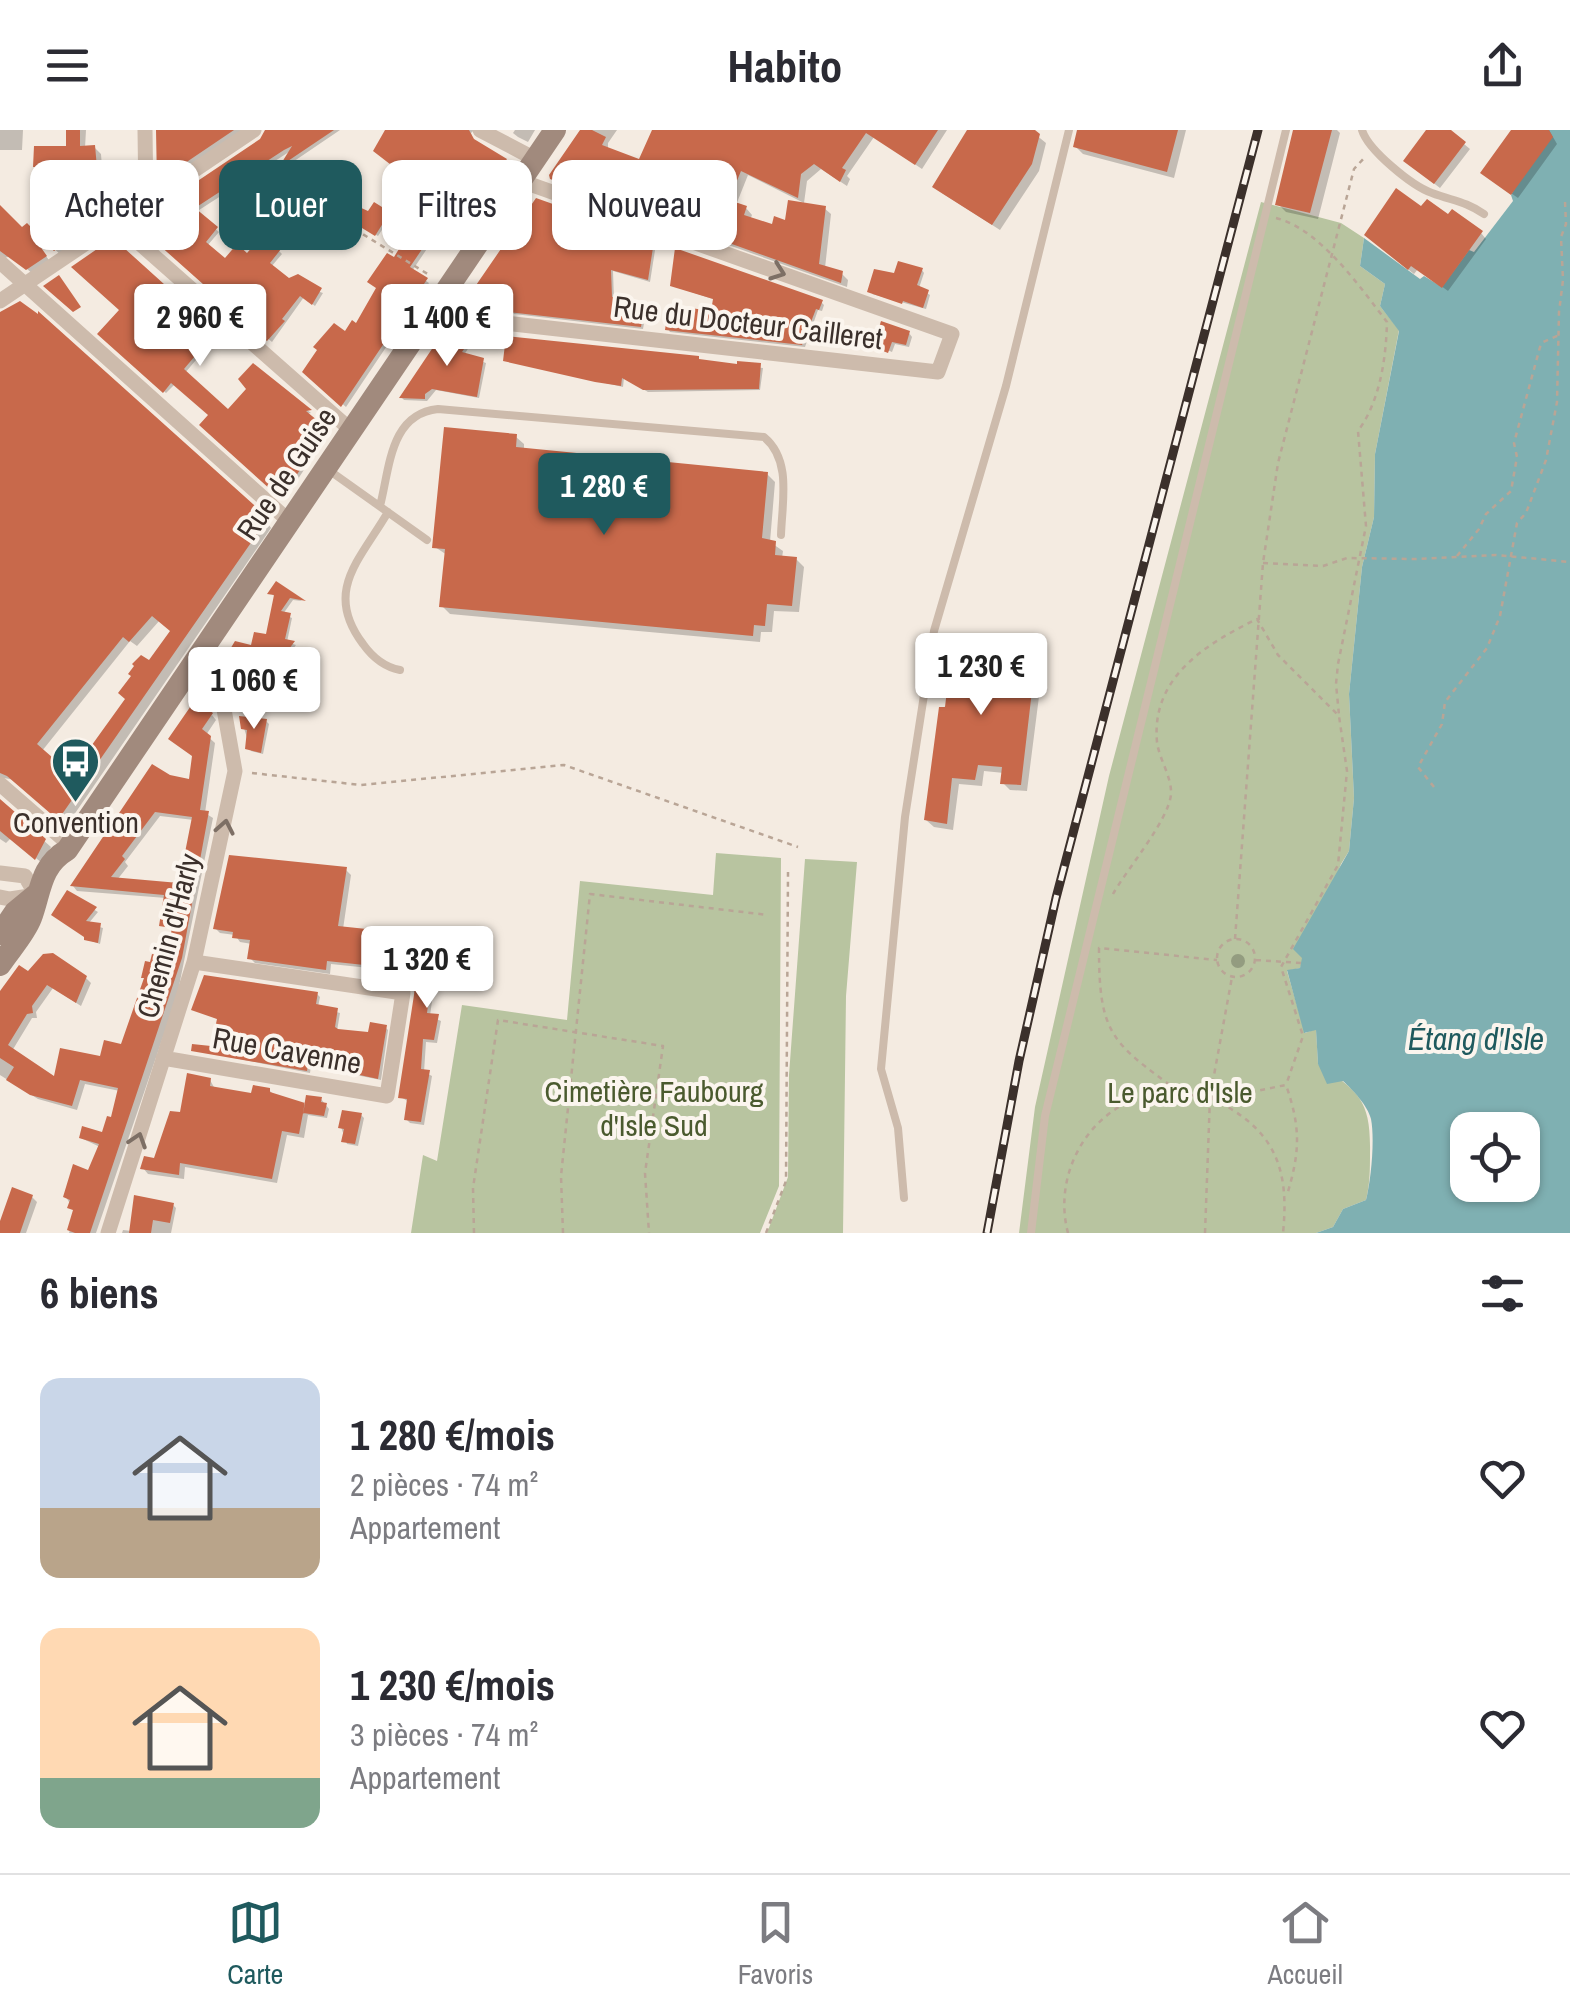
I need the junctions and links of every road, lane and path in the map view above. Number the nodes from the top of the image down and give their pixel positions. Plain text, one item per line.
1 (146, 130) edge
2 (254, 130) edge
3 (480, 130) edge
4 (555, 130) edge
5 (1069, 130) edge
6 (1286, 130) edge
7 (1362, 130) edge
8 (1372, 150) junction
9 (535, 159) junction
10 (146, 160) edge
11 (532, 164) edge
12 (199, 167) edge
13 (532, 185) edge
14 (1565, 201) dead end
15 (1484, 214) dead end
16 (1282, 219) dead end
17 (362, 234) edge
18 (76, 250) edge
19 (147, 250) edge
20 (474, 250) edge
21 (1333, 258) junction
22 (0, 262) edge
23 (455, 278) junction
24 (24, 284) junction
25 (0, 301) edge
26 (434, 309) junction
27 (1558, 336) junction
28 (352, 431) junction
29 (326, 468) junction
30 (384, 509) junction
31 (290, 522) junction
32 (781, 535) dead end
33 (427, 540) dead end
34 (1511, 555) junction
35 (1456, 557) junction
36 (1361, 558) junction
37 (1570, 562) edge
38 (1262, 563) junction
39 (1257, 619) junction
40 (201, 655) junction
41 (400, 670) dead end
42 (1339, 716) junction
43 (235, 771) junction
44 (0, 784) edge
45 (1434, 787) dead end
46 (69, 848) junction
47 (798, 848) dead end
48 (788, 872) dead end
49 (0, 873) edge
50 (36, 894) junction
51 (0, 897) edge
52 (1106, 906) dead end
53 (768, 915) dead end
54 (0, 934) edge
55 (1101, 934) dead end
56 (1235, 939) junction
57 (1099, 948) junction
58 (1217, 960) junction
59 (1254, 960) junction
60 (1287, 961) junction
61 (194, 962) junction
62 (1300, 964) dead end
63 (0, 965) edge
64 (1232, 977) junction
65 (576, 1030) junction
66 (163, 1058) junction
67 (1286, 1085) junction
68 (1180, 1092) junction
69 (1210, 1097) junction
70 (1287, 1195) junction
71 (904, 1198) dead end
72 (108, 1233) edge
73 (474, 1233) edge
74 (563, 1233) edge
75 (649, 1233) edge
76 (766, 1233) edge
77 (1030, 1233) edge
78 (1068, 1233) edge
79 (1205, 1233) edge
80 (1283, 1233) edge

1 - 10 street
2 - 12 street
3 - 9 street
4 - 9 main road, Rue de Guise
5 - 71 lane
6 - 77 lane
7 - 8 lane
8 - 15 lane
8 - 21 path
9 - 11 main road, Rue de Guise
13 -> 26 street, Rue du Docteur Cailleret
14 - 27 path
16 - 21 path
17 - 23 path
18 - 24 street
19 - 28 street
20 - 23 main road, Rue de Guise
21 - 36 path
21 - 38 path
22 - 24 street
23 - 26 main road, Rue de Guise
24 - 25 street
24 - 31 street
26 - 28 main road, Rue de Guise
27 - 34 path
27 - 35 path
28 - 29 main road, Rue de Guise
29 - 30 lane
29 - 31 main road, Rue de Guise
30 - 32 lane
30 - 33 lane
30 - 41 lane
31 - 40 main road, Rue de Guise
34 - 35 path
34 - 37 path
34 - 45 path
35 - 36 path
36 - 38 path
36 - 42 path
38 - 39 path
39 - 42 path
39 - 52 path
39 - 56 path
40 - 43 street, Chemin d'Harly
40 - 46 main road, Rue de Guise
42 - 60 path
43 - 47 path
61 -> 43 street, Chemin d'Harly
44 - 46 street
46 - 50 main road, Rue de Guise
48 - 76 path
49 - 50 street
50 - 51 street
50 - 54 main road, Rue de Guise
50 - 63 main road, Rue de Guise
53 - 65 path
55 - 57 path
56 - 58 path
56 - 59 path
57 - 58 path
57 - 68 path
58 - 64 path
59 - 60 path
59 - 64 path
60 - 62 path
60 - 67 path
61 - 66 street, Chemin d'Harly
61 - 66 street, Rue Cavenne
64 - 69 path
65 - 73 path
65 - 74 path
65 - 75 path
72 -> 66 street, Chemin d'Harly
67 - 69 path
67 - 70 path
68 - 69 path
68 - 78 path
69 - 70 path
69 - 79 path
70 - 80 path

